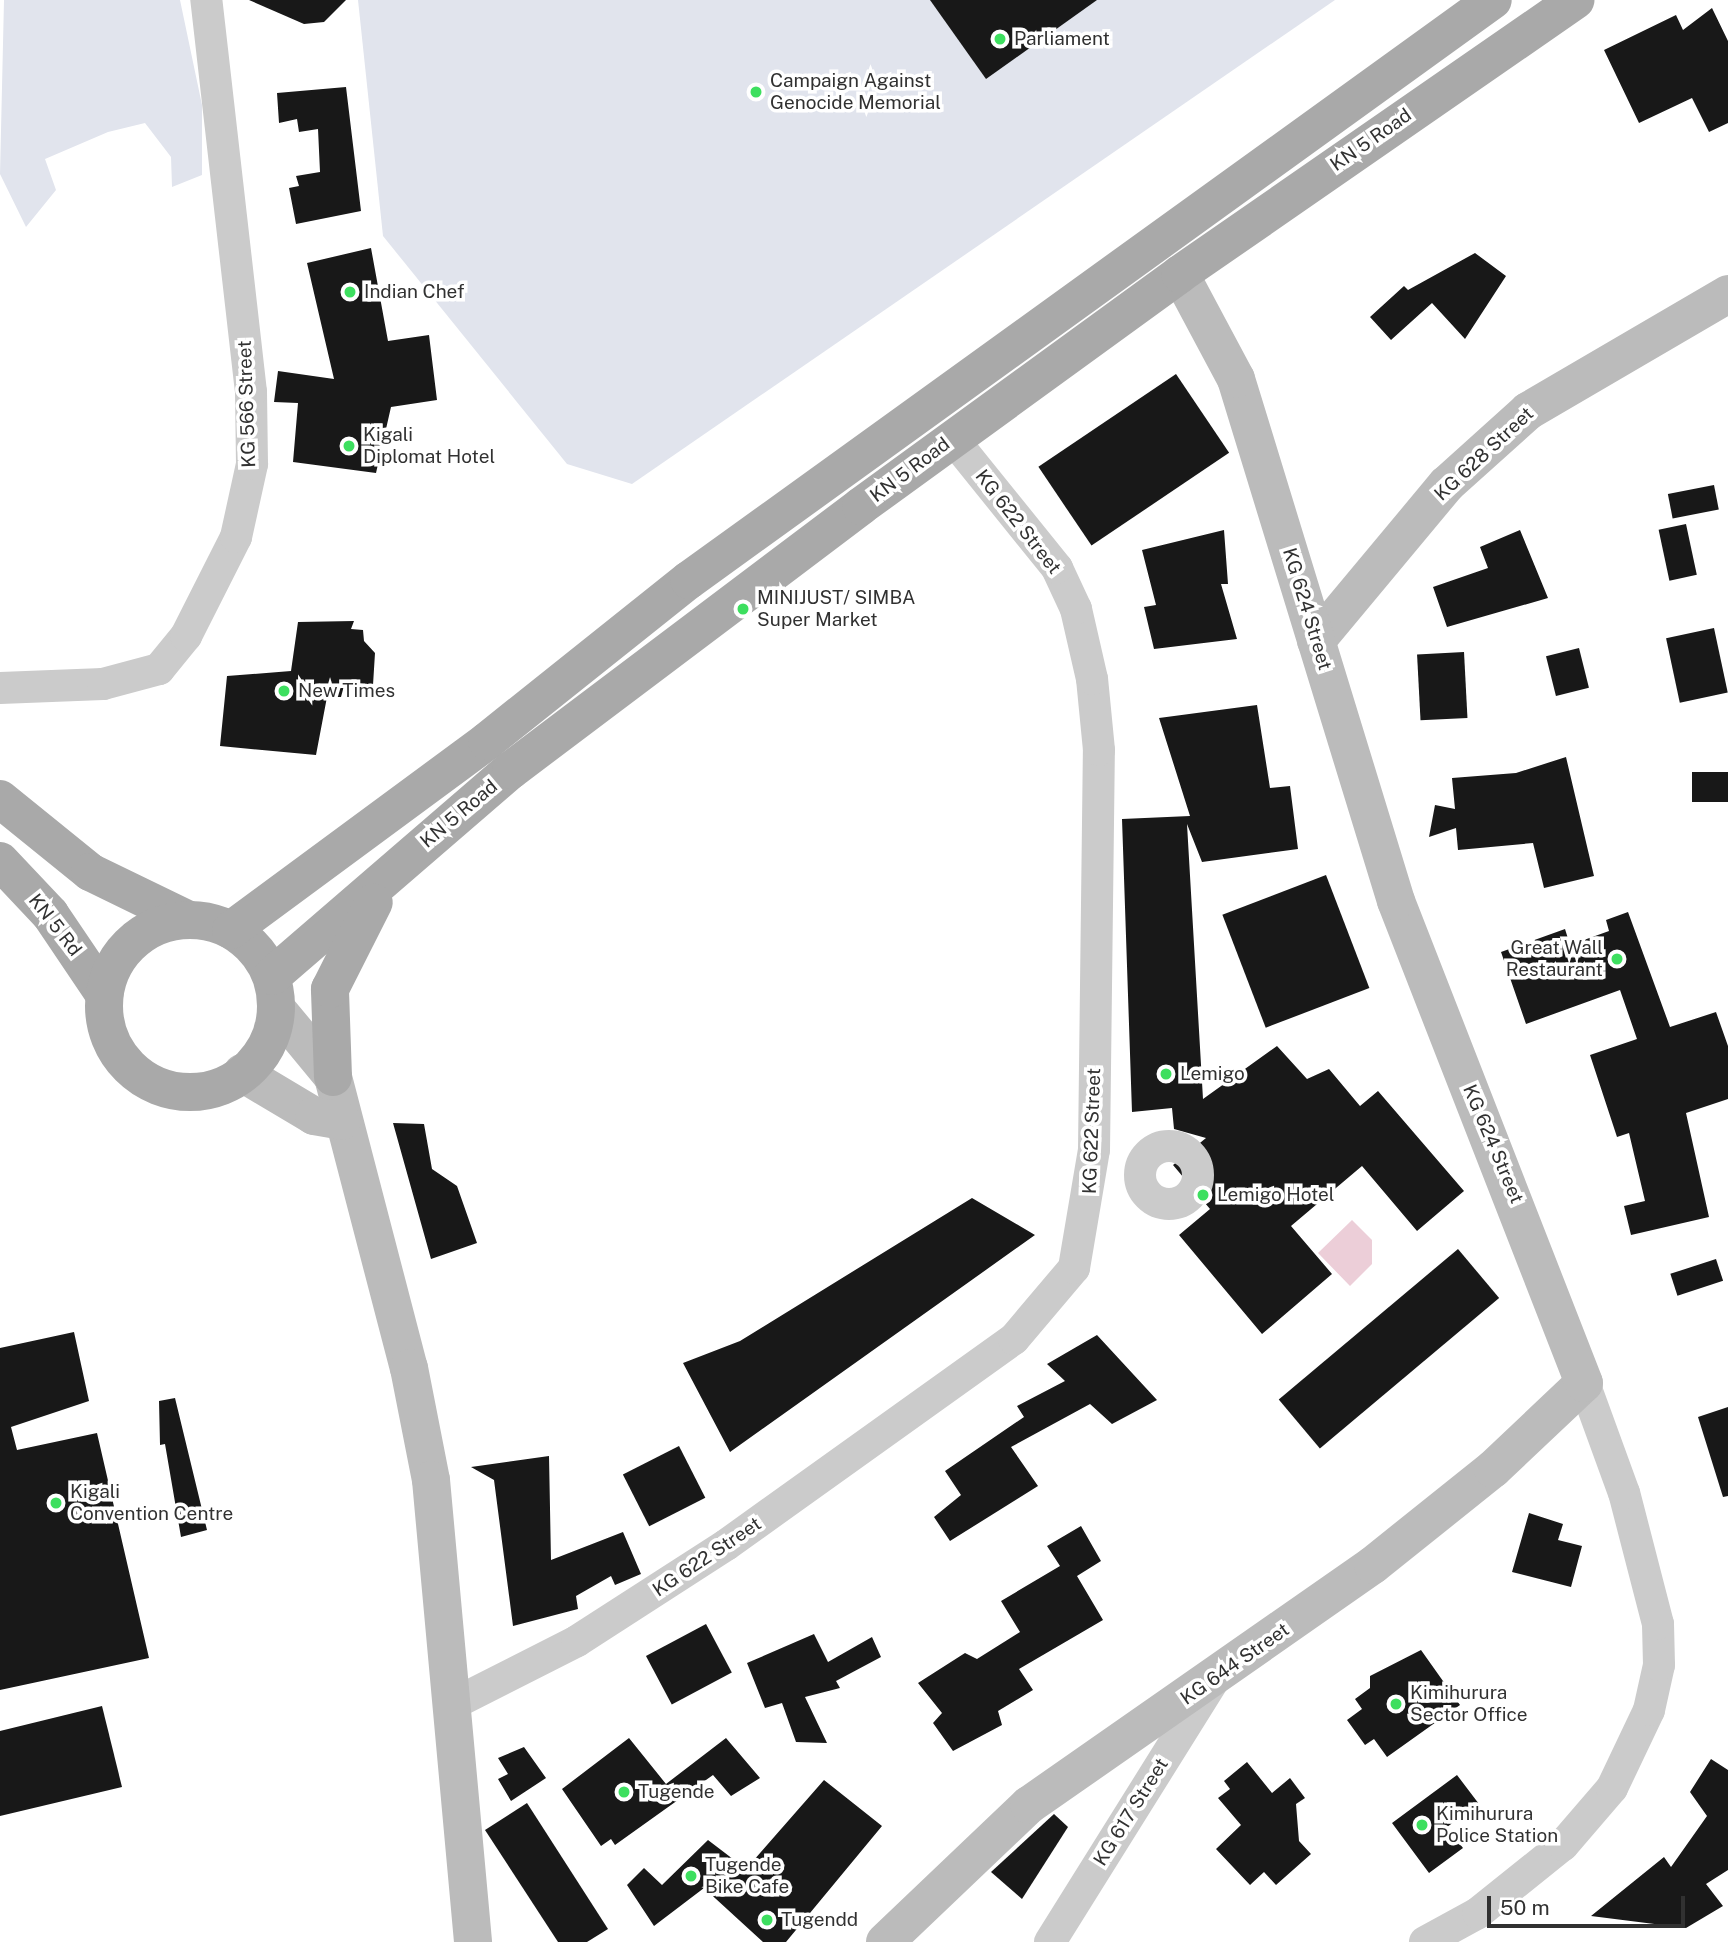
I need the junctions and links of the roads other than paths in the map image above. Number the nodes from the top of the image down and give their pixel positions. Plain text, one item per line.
1 (206, 0) edge
2 (1493, 0) edge
3 (1575, 0) edge
4 (1180, 274) junction
5 (1728, 294) edge
6 (952, 438) junction
7 (1317, 640) junction
8 (9, 687) edge
9 (0, 712) edge
10 (0, 799) edge
11 (0, 861) edge
12 (398, 866) junction
13 (189, 920) junction
14 (231, 930) junction
15 (274, 992) junction
16 (104, 994) junction
17 (242, 1073) junction
18 (333, 1077) junction
19 (342, 1121) junction
20 (1094, 1150) junction
21 (1147, 1157) junction
22 (1091, 1192) junction
23 (1146, 1193) junction
24 (1584, 1383) junction
25 (1213, 1681) junction
26 (451, 1704) junction
27 (473, 1942) edge
28 (885, 1942) edge
29 (1050, 1942) edge
30 (1425, 1942) edge

1 - 8 street, KG 566 Street
2 - 14 main road, KN 5 Road
3 - 4 main road, KN 5 Road
4 - 6 main road, KN 5 Road
4 - 7 main road, KG 624 Street
5 - 7 main road, KG 628 Street
6 - 12 main road, KN 5 Road
6 - 20 street, KG 622 Street
7 - 24 main road, KG 624 Street
8 - 9 street
10 - 13 main road
11 - 16 main road, KN 5 Rd
12 - 15 main road, KN 5 Road
12 - 18 main road
13 - 14 main road
13 - 16 main road
14 - 15 main road
15 - 17 main road
15 - 18 main road
16 - 17 main road
17 - 19 main road
18 - 19 main road
19 - 26 main road
20 - 21 street
20 - 22 street, KG 622 Street
21 - 23 street
21 - 23 street
22 - 23 street
22 - 26 street, KG 622 Street
24 - 25 main road, KG 644 Street
24 - 30 street, KG 624 Street
25 - 28 main road, KG 644 Street
25 - 29 street, KG 617 Street
26 - 27 main road

